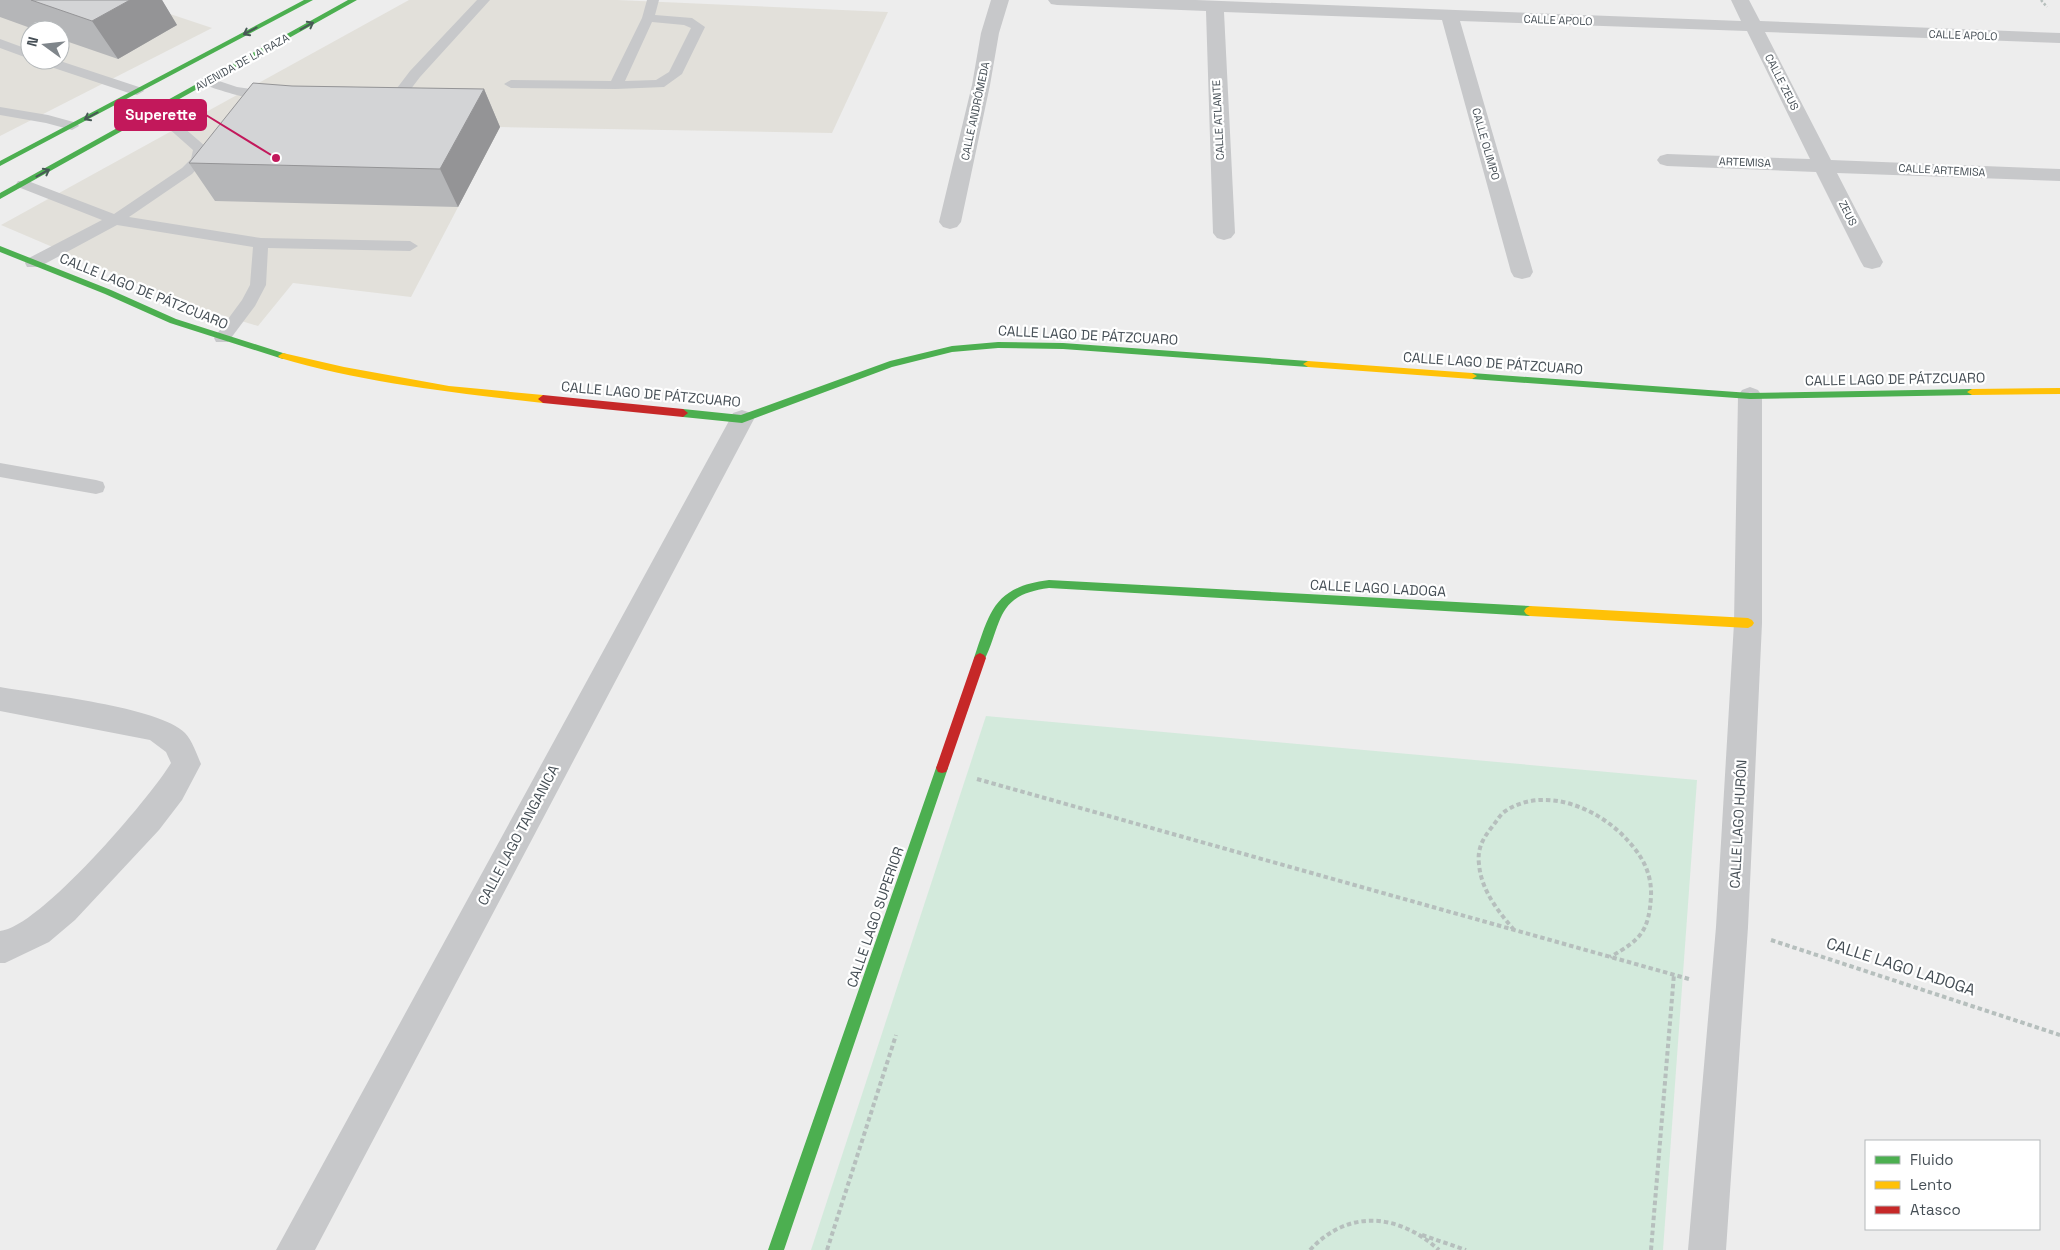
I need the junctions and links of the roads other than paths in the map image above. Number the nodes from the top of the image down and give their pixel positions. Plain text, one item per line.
1 (309, 0) edge
2 (353, 0) edge
3 (484, 0) edge
4 (652, 0) edge
5 (1000, 0) edge
6 (1057, 0) edge
7 (1740, 0) edge
8 (1215, 6) junction
9 (1450, 16) junction
10 (648, 18) junction
11 (1754, 28) junction
12 (2060, 38) edge
13 (0, 43) edge
14 (20, 51) edge
15 (70, 69) edge
16 (207, 81) junction
17 (511, 84) dead end
18 (616, 85) junction
19 (137, 91) junction
20 (282, 98) edge
21 (367, 109) edge
22 (0, 111) edge
23 (156, 111) junction
24 (72, 126) junction
25 (1667, 160) dead end
26 (0, 164) edge
27 (1823, 165) junction
28 (2060, 175) edge
29 (23, 184) junction
30 (0, 196) edge
31 (115, 220) junction
32 (950, 222) dead end
33 (1224, 233) dead end
34 (261, 243) junction
35 (410, 246) dead end
36 (0, 249) edge
37 (34, 262) junction
38 (1872, 262) dead end
39 (1522, 272) dead end
40 (222, 338) junction
41 (2060, 391) edge
42 (1750, 396) junction
43 (742, 419) junction
44 (0, 470) edge
45 (96, 487) dead end
46 (1008, 597) joint
47 (1748, 623) junction
48 (0, 699) edge
49 (0, 947) edge
50 (295, 1250) edge
51 (776, 1250) edge
52 (1707, 1250) edge

1 -> 19 street, AVENIDA DE LA RAZA
16 -> 2 street, AVENIDA DE LA RAZA
3 - 21 lane
4 - 10 lane
5 - 32 street, CALLE ANDRÓMEDA
6 - 8 street, CALLE APOLO
7 - 11 street, CALLE ZEUS
8 - 9 street, CALLE APOLO
8 - 33 street, CALLE ATLANTE
9 - 11 street, CALLE APOLO
9 - 39 street, CALLE OLIMPO
10 - 18 lane
10 - 18 lane
11 - 12 street, CALLE APOLO
11 - 27 street, CALLE ZEUS
13 - 14 lane
15 - 19 lane
16 - 20 lane
16 - 23 street, AVENIDA DE LA RAZA
17 - 18 lane
19 -> 24 street, AVENIDA DE LA RAZA
22 - 24 lane
29 -> 23 street, AVENIDA DE LA RAZA
23 - 31 lane
24 - 26 street, AVENIDA DE LA RAZA
25 - 27 street, ARTEMISA
27 - 28 street, CALLE ARTEMISA
27 - 38 street, ZEUS
29 - 30 street, AVENIDA DE LA RAZA
29 - 31 lane
31 - 34 lane
31 - 37 lane
34 - 35 lane
34 - 40 lane
36 - 37 street, CALLE LAGO DE PÁTZCUARO
37 - 40 street, CALLE LAGO DE PÁTZCUARO
40 - 43 street, CALLE LAGO DE PÁTZCUARO
41 - 42 street, CALLE LAGO DE PÁTZCUARO
42 - 43 street, CALLE LAGO DE PÁTZCUARO
42 - 47 street, CALLE LAGO HURÓN
43 - 50 street, CALLE LAGO TANGANICA
44 - 45 lane
46 - 47 street, CALLE LAGO LADOGA
46 - 51 street, CALLE LAGO SUPERIOR
47 - 52 street, CALLE LAGO HURÓN
48 - 49 street

